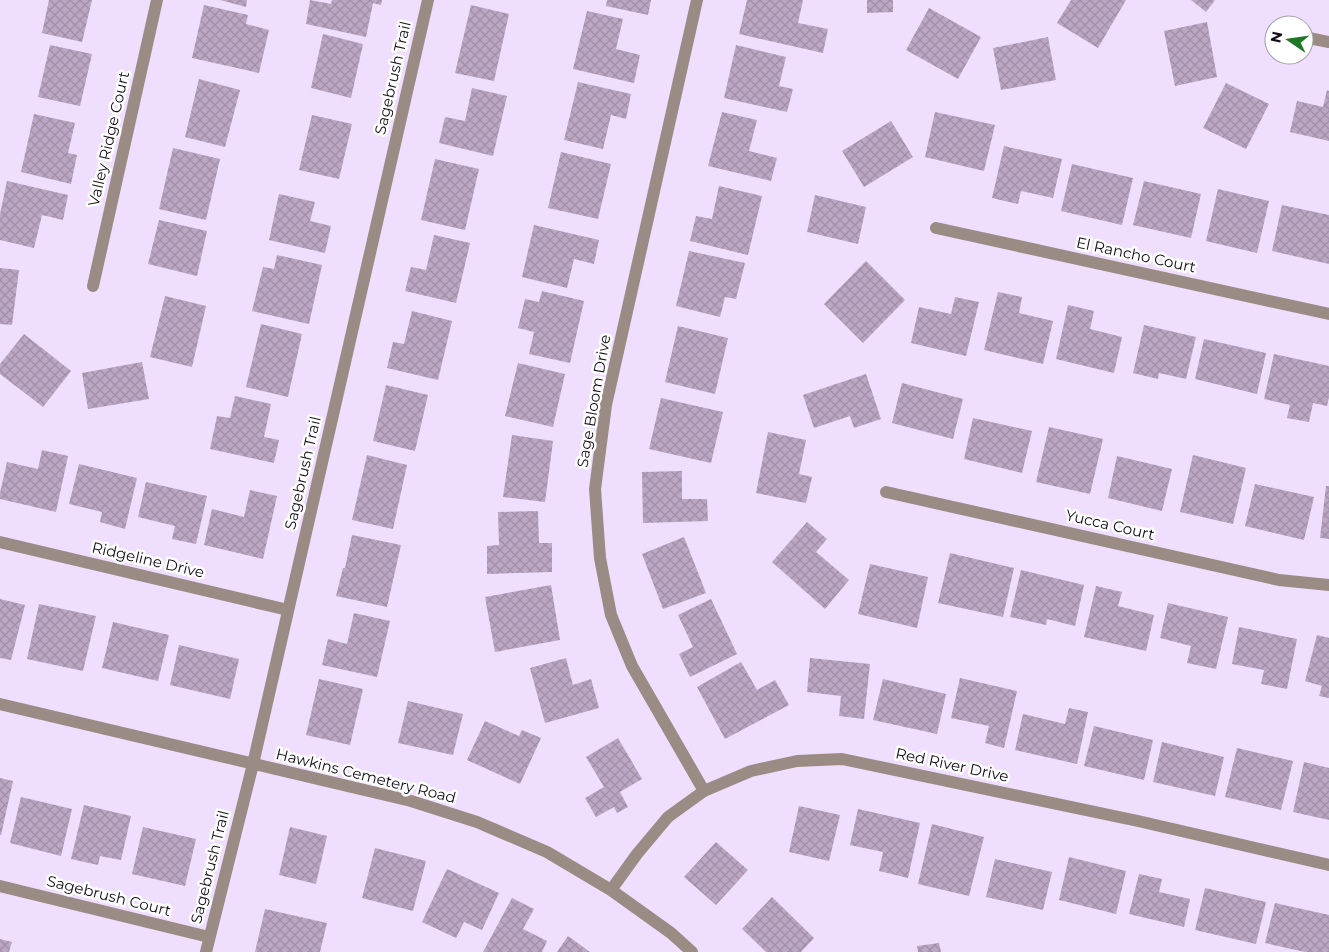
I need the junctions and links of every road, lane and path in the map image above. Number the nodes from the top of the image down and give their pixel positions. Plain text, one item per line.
1 (157, 0) edge
2 (428, 0) edge
3 (697, 0) edge
4 (1314, 39) edge
5 (1329, 42) edge
6 (936, 228) dead end
7 (93, 286) dead end
8 (1329, 314) edge
9 (886, 492) dead end
10 (0, 542) edge
11 (1329, 585) edge
12 (288, 610) junction
13 (0, 704) edge
14 (253, 764) junction
15 (704, 791) junction
16 (1329, 865) edge
17 (0, 886) edge
18 (612, 890) junction
19 (210, 937) junction
20 (206, 952) edge
21 (692, 952) edge

1 - 7 street, Valley Ridge Court
2 - 12 street, Sagebrush Trail
3 - 15 street, Sage Bloom Drive
4 - 5 street
6 - 8 street, El Rancho Court
9 - 11 street, Yucca Court
10 - 12 street, Ridgeline Drive
12 - 14 street, Sagebrush Trail
13 - 14 street, Hawkins Cemetery Road
14 - 18 street, Hawkins Cemetery Road
14 - 19 street, Sagebrush Trail
15 - 16 street, Red River Drive
15 - 18 street, Red River Drive
17 - 19 street, Sagebrush Court
18 - 21 street, Hawkins Cemetery Road
19 - 20 street, Sagebrush Trail

